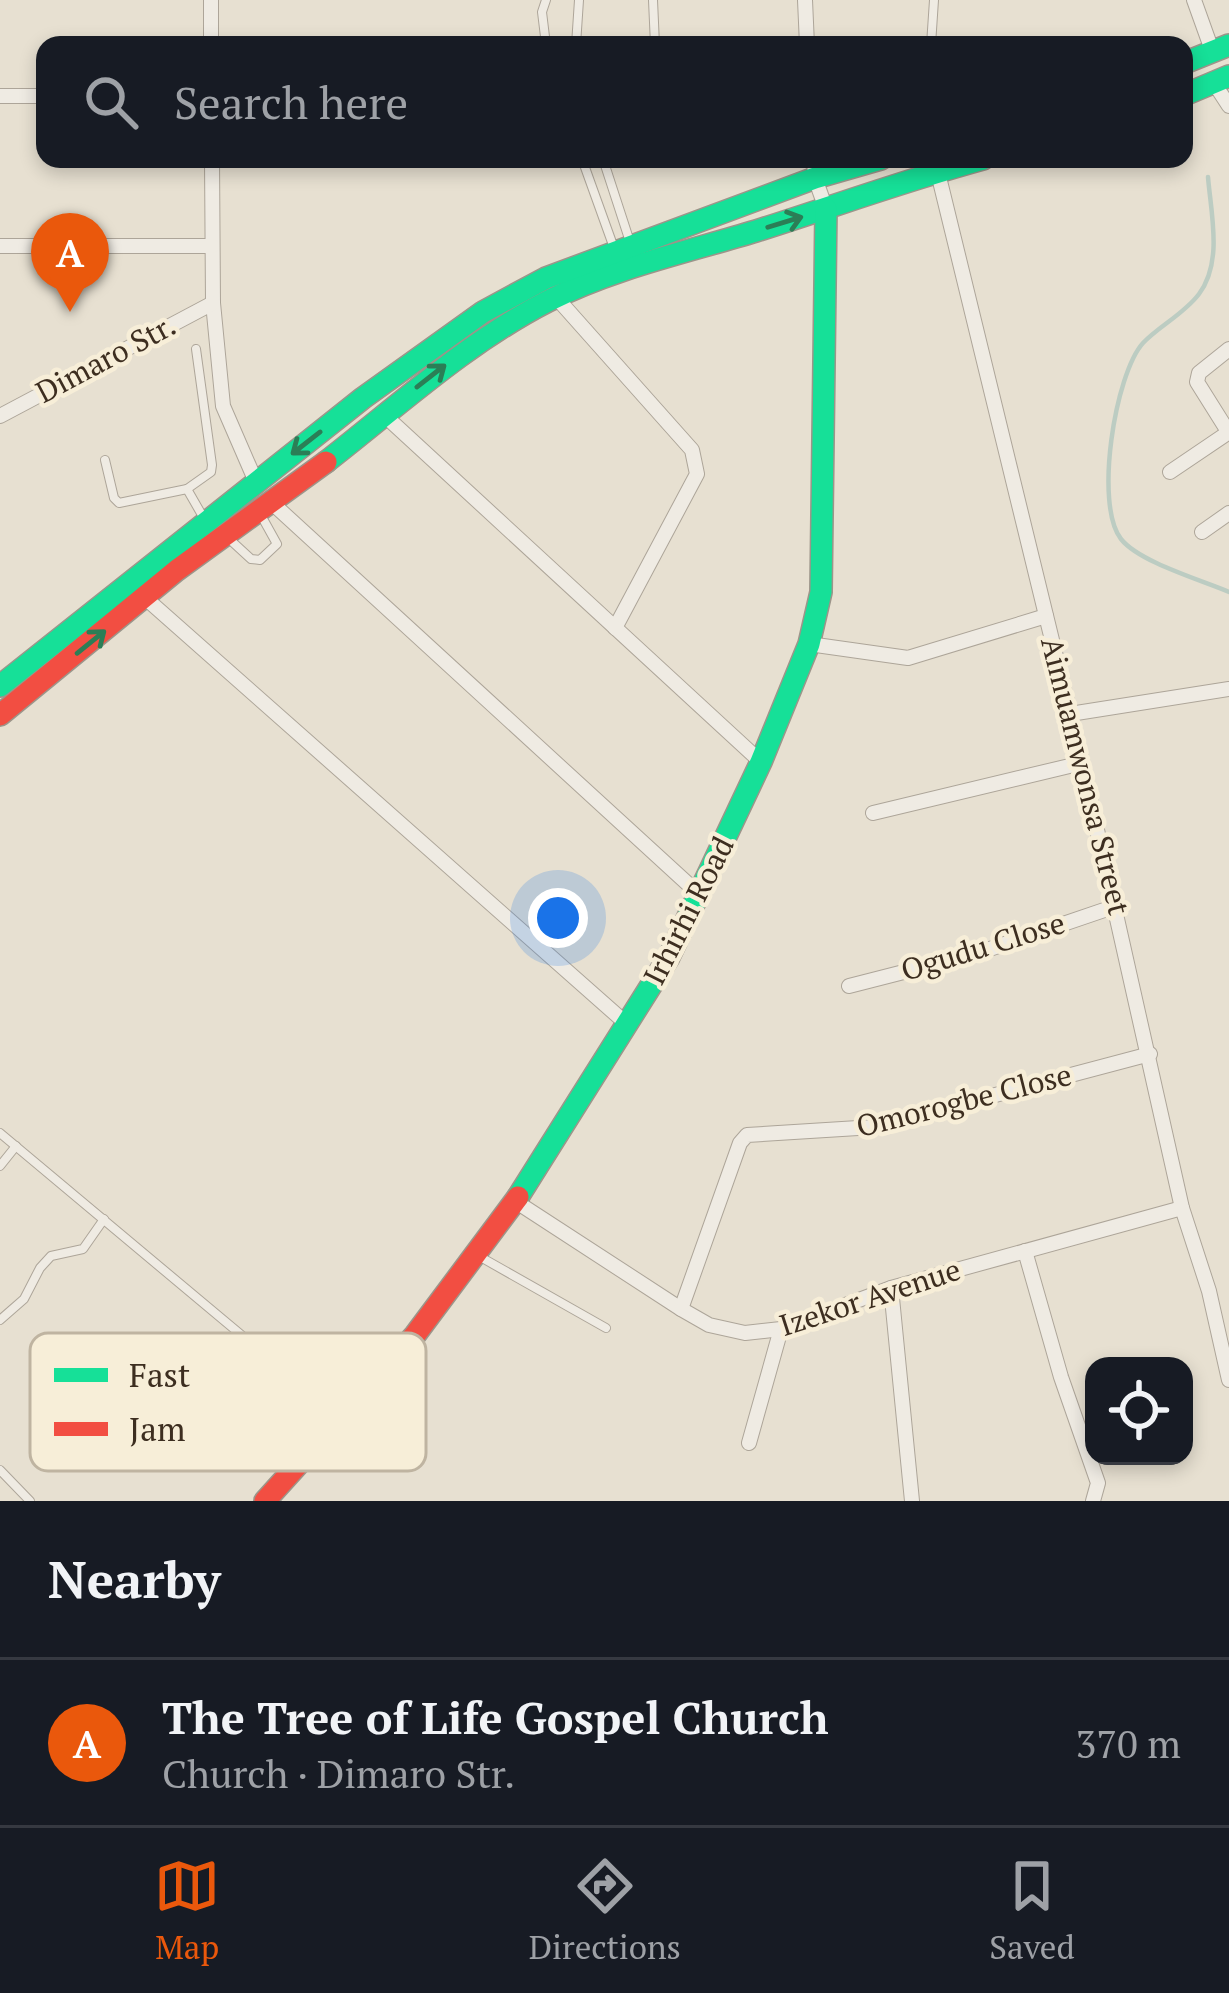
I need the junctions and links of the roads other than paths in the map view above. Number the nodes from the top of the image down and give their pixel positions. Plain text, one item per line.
1 (211, 0) edge
2 (546, 0) edge
3 (579, 0) edge
4 (653, 0) edge
5 (805, 0) edge
6 (934, 0) edge
7 (1194, 0) edge
8 (211, 36) edge
9 (545, 36) edge
10 (577, 36) edge
11 (655, 36) edge
12 (807, 36) edge
13 (932, 36) edge
14 (1221, 49) edge
15 (1222, 80) edge
16 (1193, 91) edge
17 (0, 96) edge
18 (36, 96) edge
19 (1229, 106) edge
20 (212, 168) edge
21 (586, 168) edge
22 (605, 168) edge
23 (954, 168) edge
24 (814, 169) edge
25 (938, 173) junction
26 (826, 209) junction
27 (0, 246) edge
28 (212, 246) junction
29 (624, 249) junction
30 (555, 296) junction
31 (213, 303) junction
32 (196, 349) dead end
33 (1229, 349) edge
34 (382, 413) junction
35 (0, 416) edge
36 (1229, 432) edge
37 (105, 460) dead end
38 (1170, 472) dead end
39 (256, 482) junction
40 (188, 489) junction
41 (265, 506) junction
42 (1229, 513) edge
43 (216, 529) junction
44 (1202, 532) dead end
45 (137, 592) junction
46 (1046, 616) junction
47 (615, 628) junction
48 (809, 644) junction
49 (0, 686) edge
50 (1229, 689) edge
51 (1070, 714) junction
52 (0, 715) edge
53 (761, 762) junction
54 (1082, 763) junction
55 (873, 813) dead end
56 (700, 895) junction
57 (1116, 906) junction
58 (849, 986) dead end
59 (628, 1025) junction
60 (1150, 1054) junction
61 (0, 1133) edge
62 (16, 1146) junction
63 (0, 1166) edge
64 (515, 1201) junction
65 (1182, 1208) junction
66 (104, 1220) junction
67 (1025, 1251) junction
68 (476, 1254) junction
69 (891, 1288) junction
70 (681, 1309) junction
71 (0, 1320) edge
72 (606, 1328) dead end
73 (781, 1329) junction
74 (240, 1333) edge
75 (417, 1333) edge
76 (1229, 1380) edge
77 (749, 1443) dead end
78 (0, 1470) edge
79 (293, 1471) edge
80 (29, 1501) edge
81 (266, 1501) edge
82 (912, 1501) edge
83 (1093, 1501) edge

1 - 8 street
2 - 9 lane
3 - 10 lane
4 - 11 lane
5 - 12 street
6 - 13 lane
7 - 14 street
15 - 16 main road
15 - 19 street
17 - 18 street
20 - 28 street
21 - 29 lane
22 - 29 lane
23 - 25 main road
24 - 26 street
24 - 29 main road
25 - 26 main road
25 - 46 street, Aimuamwonsa Street
30 -> 26 main road
26 - 48 main road, Irhirhi Road
27 - 28 street
28 - 31 street
29 -> 39 main road
34 -> 30 main road
30 - 47 street
31 - 35 street, Dimaro Str.
31 - 39 street
32 - 40 lane
33 - 36 street
34 - 41 main road
34 - 47 street
36 - 38 street
37 - 40 lane
39 - 43 main road
40 - 43 lane
41 - 43 main road
41 - 43 lane
41 - 56 street
42 - 44 street
43 - 45 main road
45 - 49 main road
52 -> 45 main road
45 - 59 street
46 - 48 street
46 - 51 street, Aimuamwonsa Street
47 - 53 street
48 - 53 main road, Irhirhi Road
50 - 51 street
51 - 54 street, Aimuamwonsa Street
53 - 56 main road, Irhirhi Road
54 - 55 street
54 - 57 street, Aimuamwonsa Street
56 - 59 main road, Irhirhi Road
57 - 58 street, Ogudu Close
57 - 60 street, Aimuamwonsa Street
59 - 64 main road, Irhirhi Road
60 - 65 street, Aimuamwonsa Street
60 - 70 street, Omorogbe Close
61 - 62 lane
62 - 63 lane
62 - 66 lane
64 - 68 main road, Irhirhi Road
64 - 70 street, Izekor Avenue
65 - 67 street, Izekor Avenue
65 - 76 street, Aimuamwonsa Street
66 - 71 lane
66 - 74 lane
67 - 69 street, Izekor Avenue
67 - 83 street
68 - 72 lane
68 - 75 main road, Irhirhi Road
69 - 73 street, Izekor Avenue
69 - 82 street
70 - 73 street, Izekor Avenue
73 - 77 street
78 - 80 lane
79 - 81 main road, Irhirhi Road

